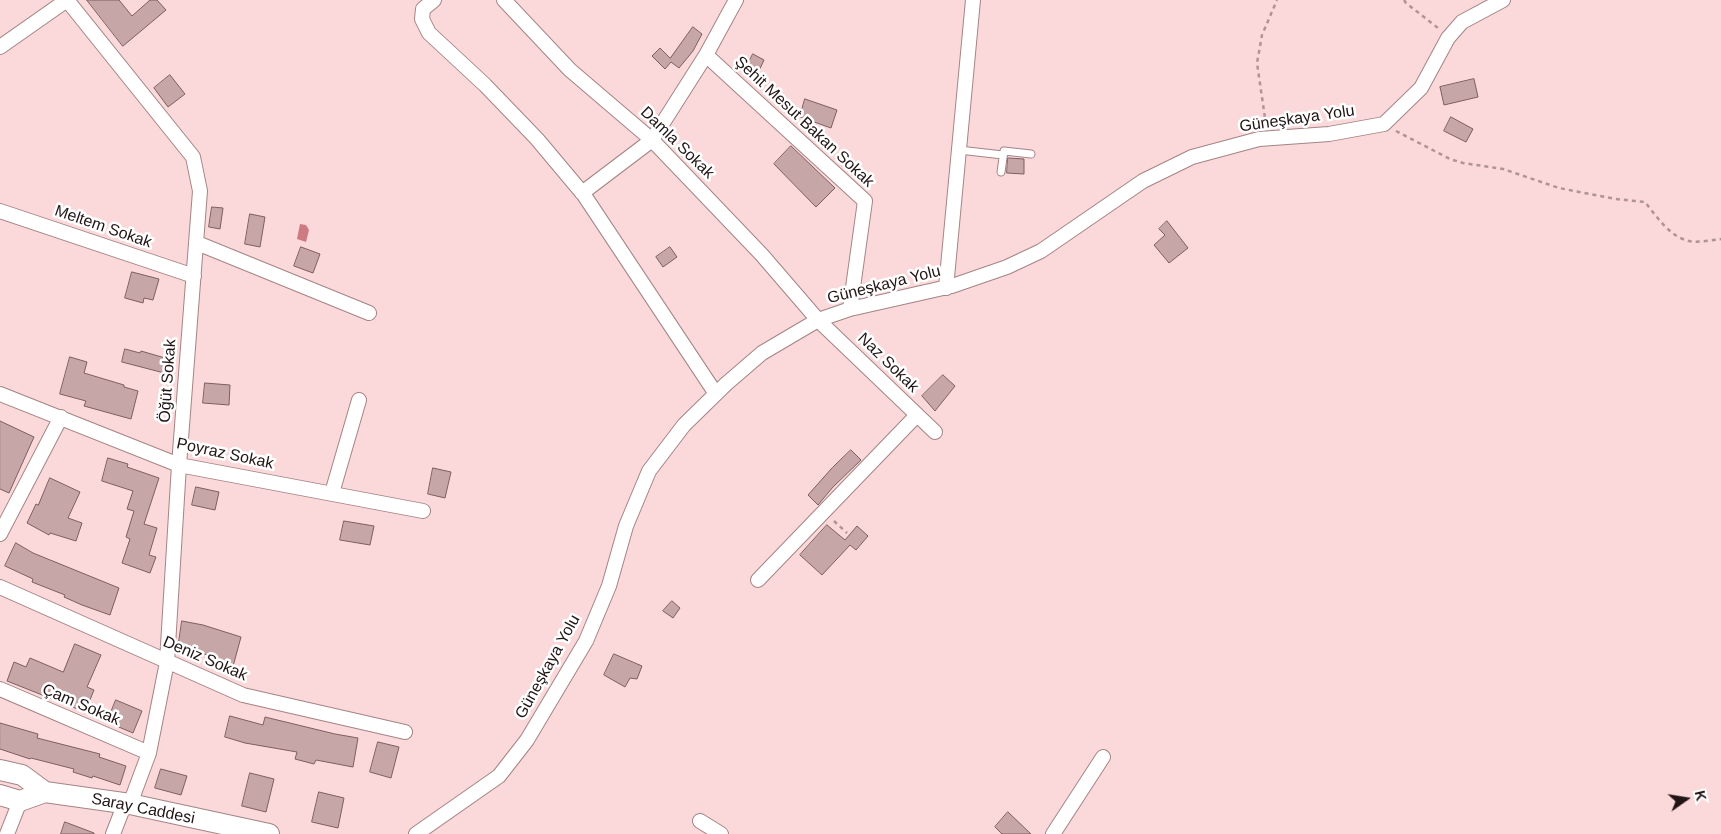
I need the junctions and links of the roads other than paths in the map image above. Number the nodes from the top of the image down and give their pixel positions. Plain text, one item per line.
1 (67, 0) edge
2 (434, 0) edge
3 (504, 0) edge
4 (736, 0) edge
5 (973, 0) edge
6 (1502, 0) edge
7 (0, 48) edge
8 (706, 56) junction
9 (652, 140) junction
10 (959, 150) junction
11 (1031, 154) dead end
12 (1003, 155) junction
13 (1001, 172) dead end
14 (582, 193) junction
15 (0, 211) edge
16 (196, 243) junction
17 (194, 276) junction
18 (946, 288) junction
19 (850, 309) junction
20 (370, 313) dead end
21 (818, 320) junction
22 (0, 394) edge
23 (716, 394) junction
24 (359, 400) dead end
25 (917, 415) junction
26 (62, 417) junction
27 (935, 432) dead end
28 (179, 465) junction
29 (332, 493) junction
30 (423, 511) dead end
31 (0, 534) edge
32 (758, 580) dead end
33 (0, 587) edge
34 (167, 662) junction
35 (0, 689) edge
36 (405, 732) dead end
37 (149, 753) junction
38 (1103, 757) dead end
39 (0, 770) edge
40 (45, 792) junction
41 (0, 794) edge
42 (20, 801) junction
43 (127, 804) junction
44 (700, 821) dead end
45 (244, 832) edge
46 (7, 834) edge
47 (113, 834) edge
48 (269, 834) edge
49 (416, 834) edge
50 (721, 834) edge
51 (1052, 834) edge

1 - 7 street
1 - 16 street, Öğüt Sokak
2 - 14 street
3 - 9 street, Damla Sokak
4 - 8 street
5 - 10 street
6 - 18 street, Güneşkaya Yolu
8 - 9 street
8 - 19 street, Şehit Mesut Bakan Sokak
9 - 14 street
9 - 21 street, Damla Sokak
10 - 12 lane
10 - 18 street
11 - 12 lane
12 - 13 lane
14 - 23 street
15 - 17 street, Meltem Sokak
16 - 17 street, Öğüt Sokak
16 - 20 street
17 - 28 street, Öğüt Sokak
18 - 19 street, Güneşkaya Yolu
19 - 21 street, Güneşkaya Yolu
21 - 23 street, Güneşkaya Yolu
21 - 25 street, Naz Sokak
22 - 26 street, Poyraz Sokak
23 - 49 street, Güneşkaya Yolu
24 - 29 street
25 - 27 street, Naz Sokak
25 - 32 street
26 - 28 street, Poyraz Sokak
26 - 31 street
28 - 29 street, Poyraz Sokak
28 - 34 street, Öğüt Sokak
29 - 30 street, Poyraz Sokak
33 - 34 street, Deniz Sokak
34 - 36 street, Deniz Sokak
34 - 37 street, Öğüt Sokak
35 - 37 street, Çam Sokak
37 - 43 street, Öğüt Sokak
38 - 51 street
39 - 40 street, Saray Caddesi
40 - 42 street, Saray Caddesi
40 - 43 street, Saray Caddesi
41 - 42 street
42 - 46 street
43 - 45 street, Saray Caddesi
43 - 47 street, Öğüt Sokak
44 - 50 street
45 - 48 street, Saray Caddesi

